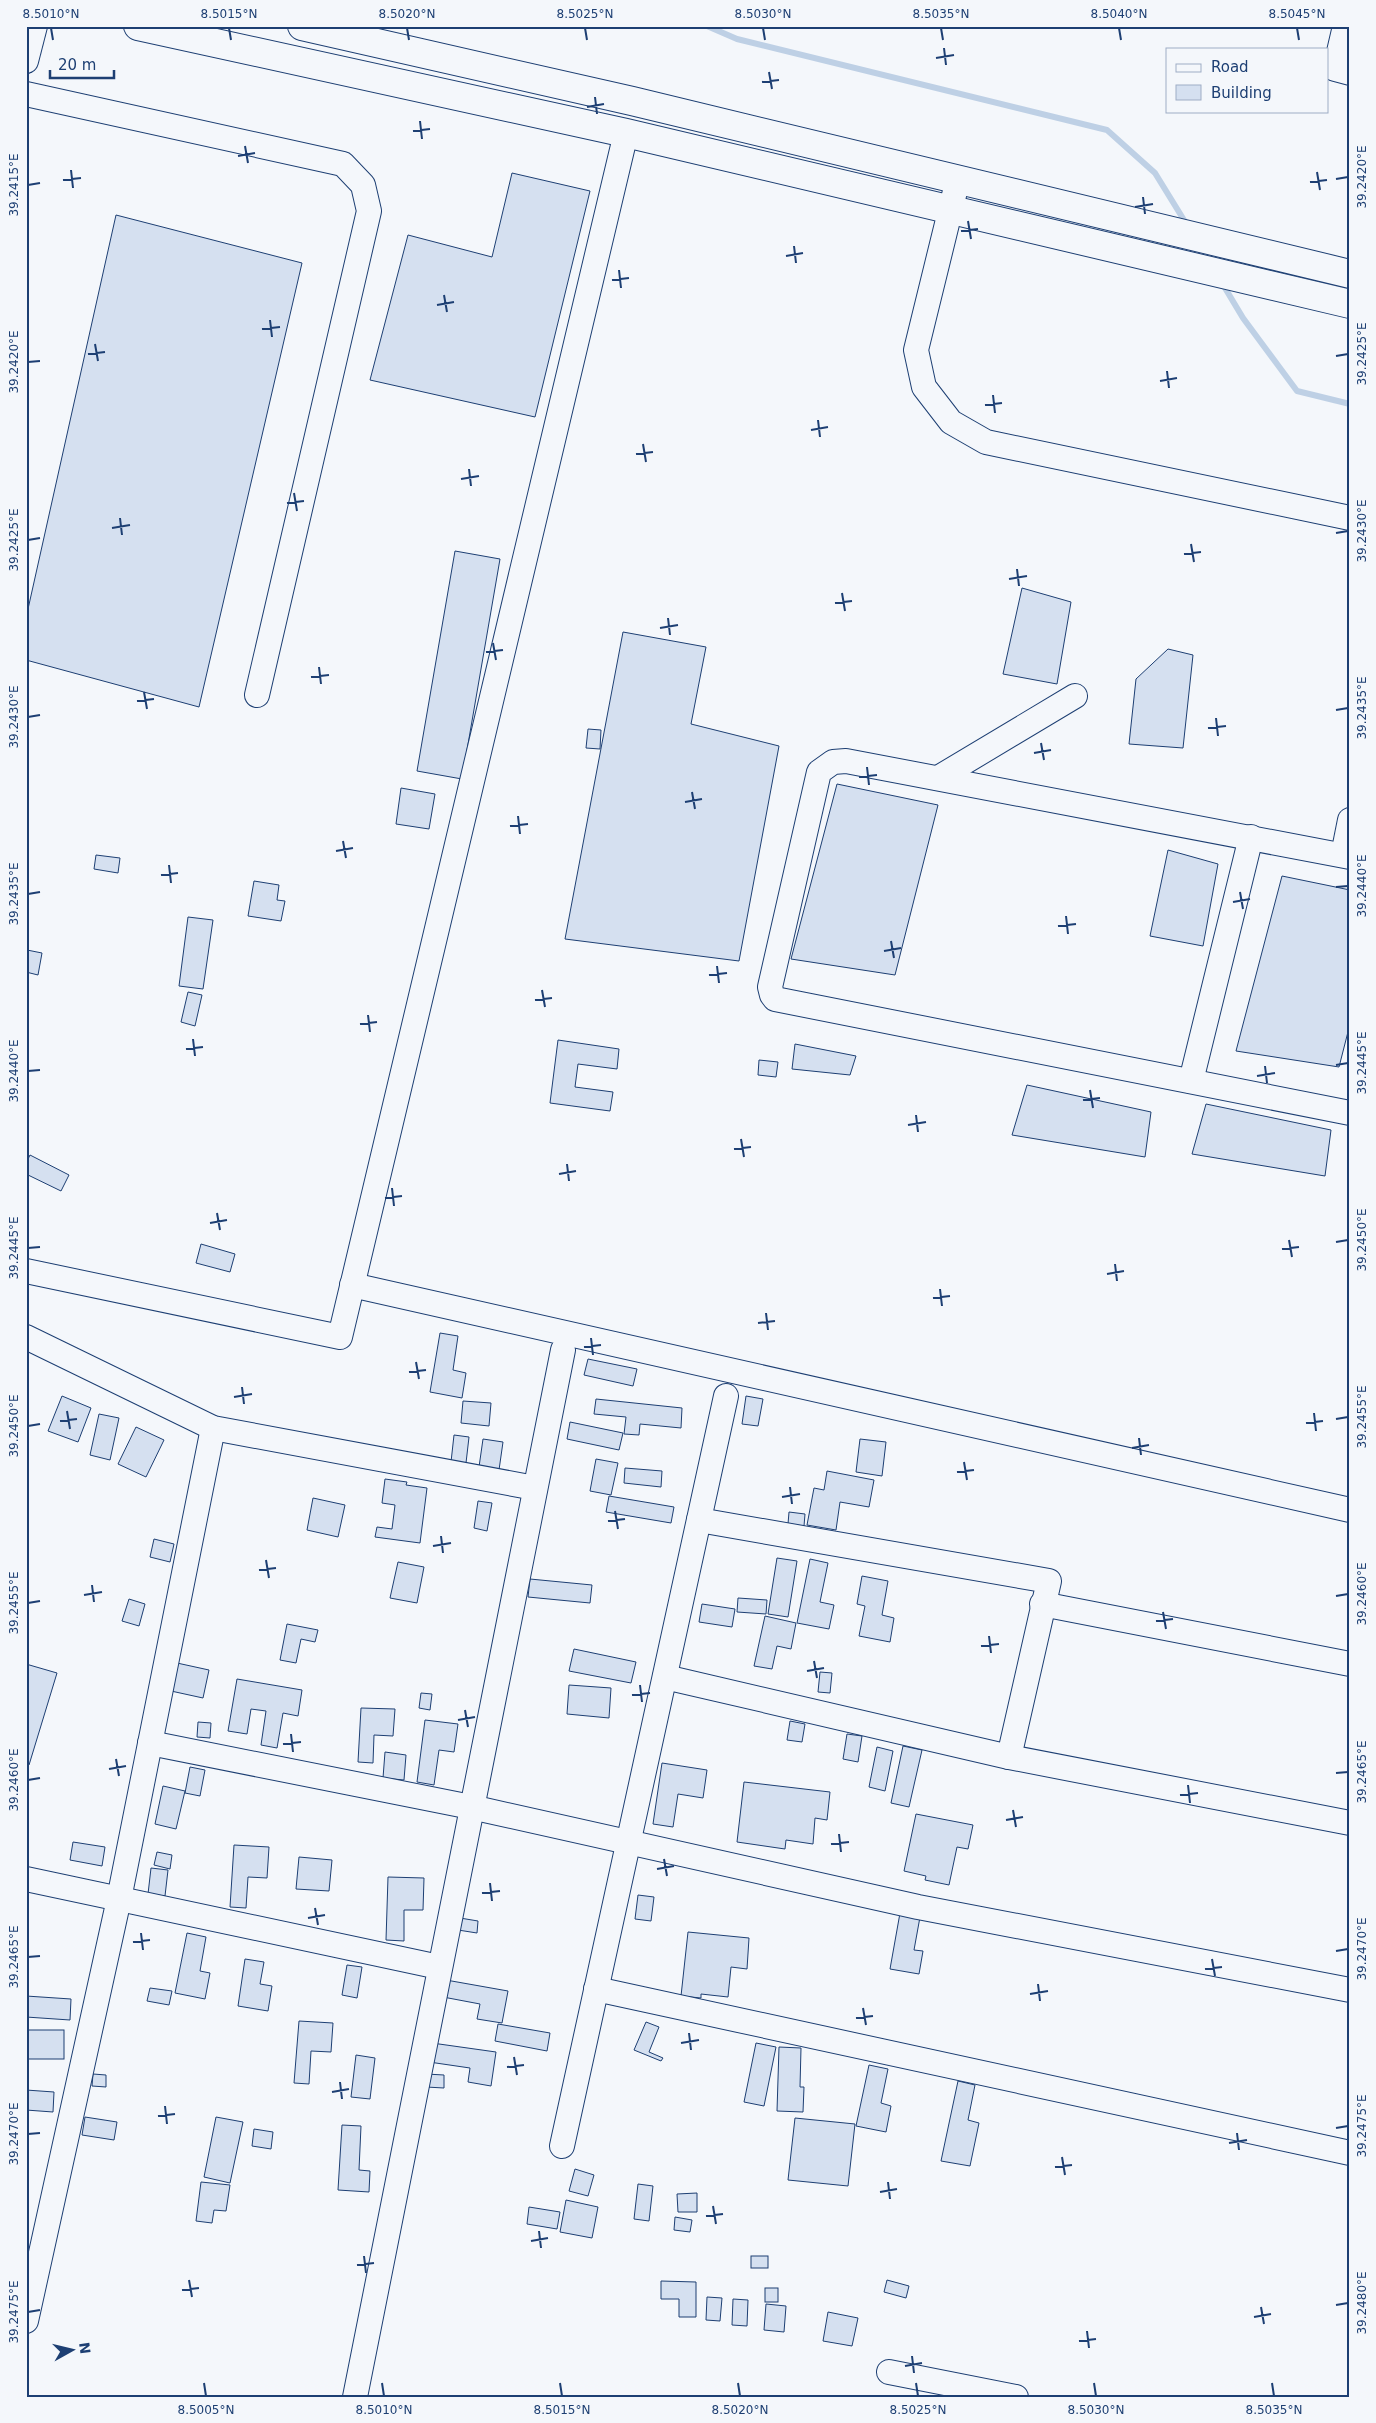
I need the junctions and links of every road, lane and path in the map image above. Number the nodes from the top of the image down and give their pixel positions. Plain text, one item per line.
1 (35, 26) edge
2 (138, 26) edge
3 (302, 26) edge
4 (1345, 26) edge
5 (26, 61) edge
6 (1350, 73) edge
7 (26, 94) edge
8 (626, 133) junction
9 (958, 179) junction
10 (950, 210) junction
11 (1350, 274) edge
12 (1350, 304) edge
13 (1350, 518) edge
14 (257, 695) dead end
15 (1075, 696) dead end
16 (938, 778) junction
17 (1350, 820) edge
18 (1251, 837) junction
19 (1346, 856) edge
20 (1192, 1081) junction
21 (1350, 1113) edge
22 (26, 1271) edge
23 (352, 1285) junction
24 (26, 1337) edge
25 (563, 1350) dead end
26 (726, 1396) dead end
27 (214, 1428) junction
28 (535, 1488) junction
29 (1350, 1510) edge
30 (699, 1520) junction
31 (1042, 1604) junction
32 (1350, 1664) edge
33 (665, 1677) junction
34 (150, 1743) junction
35 (1009, 1757) junction
36 (471, 1807) junction
37 (1350, 1823) edge
38 (628, 1843) junction
39 (26, 1878) edge
40 (119, 1899) junction
41 (439, 1967) junction
42 (596, 1989) junction
43 (1350, 1990) edge
44 (562, 2146) dead end
45 (1350, 2153) edge
46 (26, 2321) edge
47 (889, 2372) dead end
48 (355, 2397) edge
49 (1016, 2397) edge

1 - 5 street
2 - 8 main road
3 - 9 main road
4 - 6 street
7 - 14 street
8 - 10 main road
8 - 23 street
9 - 10 street
9 - 11 main road
10 - 12 main road
10 - 13 street
15 - 16 street
16 - 18 street
16 - 20 street
17 - 19 street
18 - 19 street
18 - 20 street
20 - 21 street
22 - 23 street
23 - 29 street
24 - 27 street
25 - 28 street
26 - 30 street
27 - 28 street
27 - 34 street
28 - 36 street
30 - 31 street
30 - 33 street
31 - 32 street
31 - 35 street
33 - 35 street
33 - 38 street
34 - 36 street
34 - 40 street
35 - 37 street
36 - 38 street
36 - 41 street
38 - 42 street
38 - 43 street
39 - 40 street
40 - 41 street
40 - 46 street
41 - 48 street
42 - 44 street
42 - 45 street
47 - 49 street

